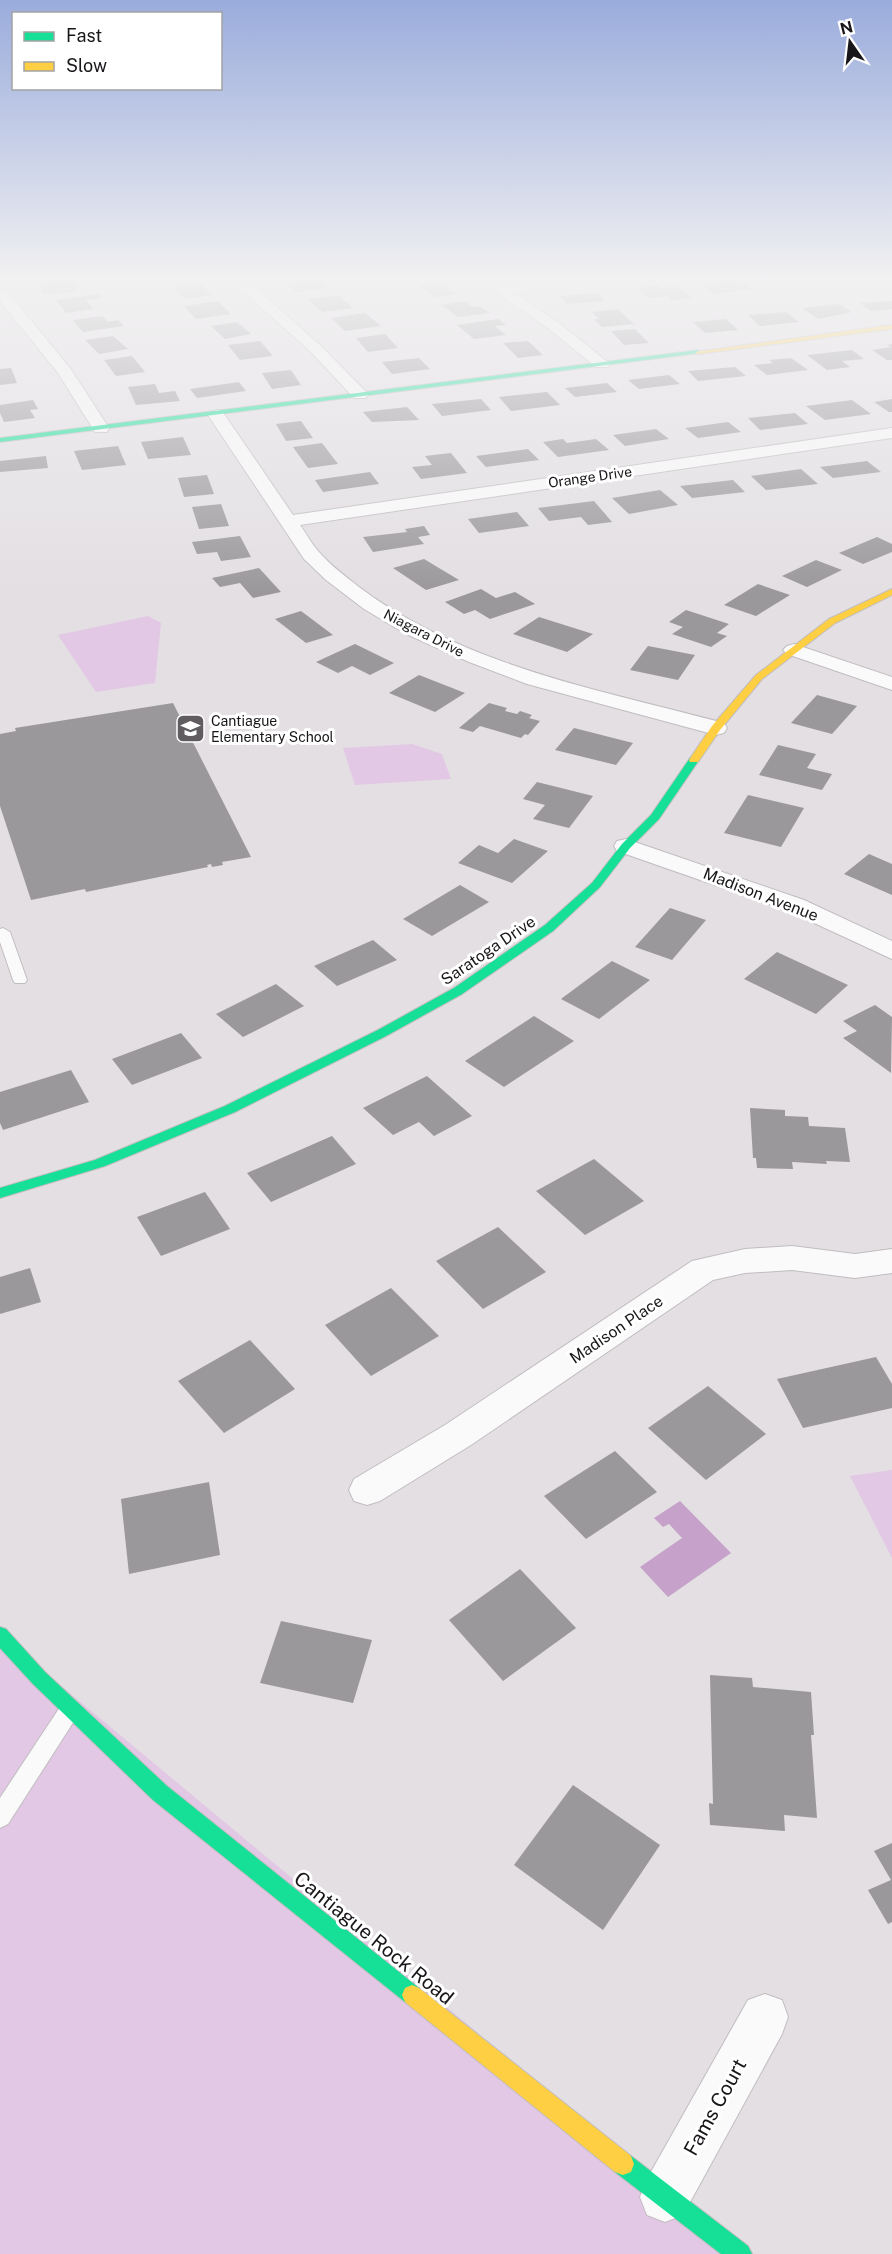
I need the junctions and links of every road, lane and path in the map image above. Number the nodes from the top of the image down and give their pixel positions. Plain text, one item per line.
1 (71, 382) edge
2 (348, 382) edge
3 (460, 382) edge
4 (360, 395) junction
5 (216, 415) junction
6 (101, 428) junction
7 (892, 433) edge
8 (0, 441) edge
9 (288, 520) junction
10 (892, 592) edge
11 (794, 650) junction
12 (892, 684) edge
13 (716, 728) junction
14 (626, 846) junction
15 (3, 932) dead end
16 (892, 951) edge
17 (20, 980) dead end
18 (0, 1193) edge
19 (892, 1261) edge
20 (367, 1490) dead end
21 (0, 1635) edge
22 (71, 1708) junction
23 (0, 1817) edge
24 (765, 2017) dead end
25 (665, 2197) junction
26 (740, 2254) edge

1 - 6 street
2 - 4 street
3 - 4 street
4 - 5 street
5 - 6 street
5 - 9 street, Niagara Drive
6 - 8 street
7 - 9 street, Orange Drive
9 - 13 street, Niagara Drive
10 - 11 street, Saratoga Drive
11 - 12 street
11 - 13 street, Saratoga Drive
13 - 14 street, Saratoga Drive
14 - 16 street, Madison Avenue
14 - 18 street, Saratoga Drive
15 - 17 lane
19 - 20 street, Madison Place
21 - 22 street, Cantiague Rock Road
22 - 23 lane
22 - 25 street, Cantiague Rock Road
24 - 25 street, Fams Court
25 - 26 street, Cantiague Rock Road

